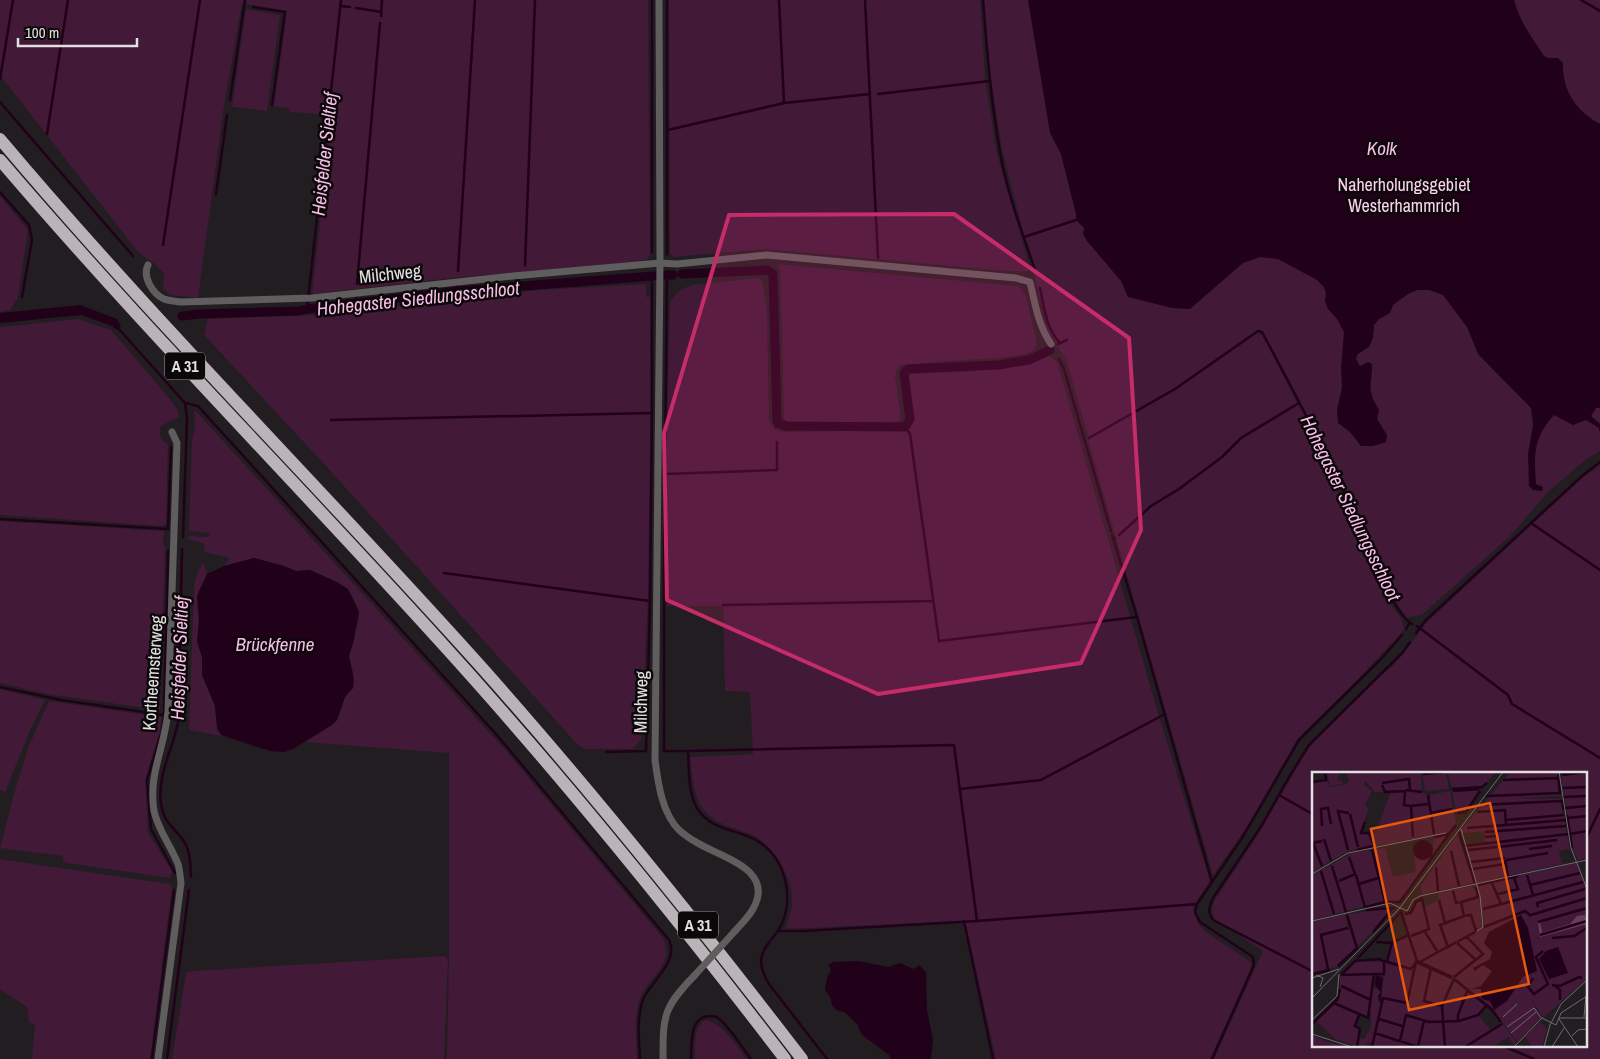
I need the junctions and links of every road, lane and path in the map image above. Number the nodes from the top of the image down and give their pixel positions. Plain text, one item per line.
1 (659, 0) edge
2 (0, 139) edge
3 (0, 160) edge
4 (660, 263) junction
5 (148, 265) dead end
6 (1051, 344) dead end
7 (172, 432) dead end
8 (158, 1059) edge
9 (663, 1059) edge
10 (785, 1059) edge
11 (802, 1059) edge

1 - 4 street, Milchweg
2 - 11 highway, A 31
3 - 10 highway, A 31
4 - 5 street, Milchweg
4 - 6 street
4 - 9 street, Milchweg, bridge
7 - 8 street, Kortheemsterweg

